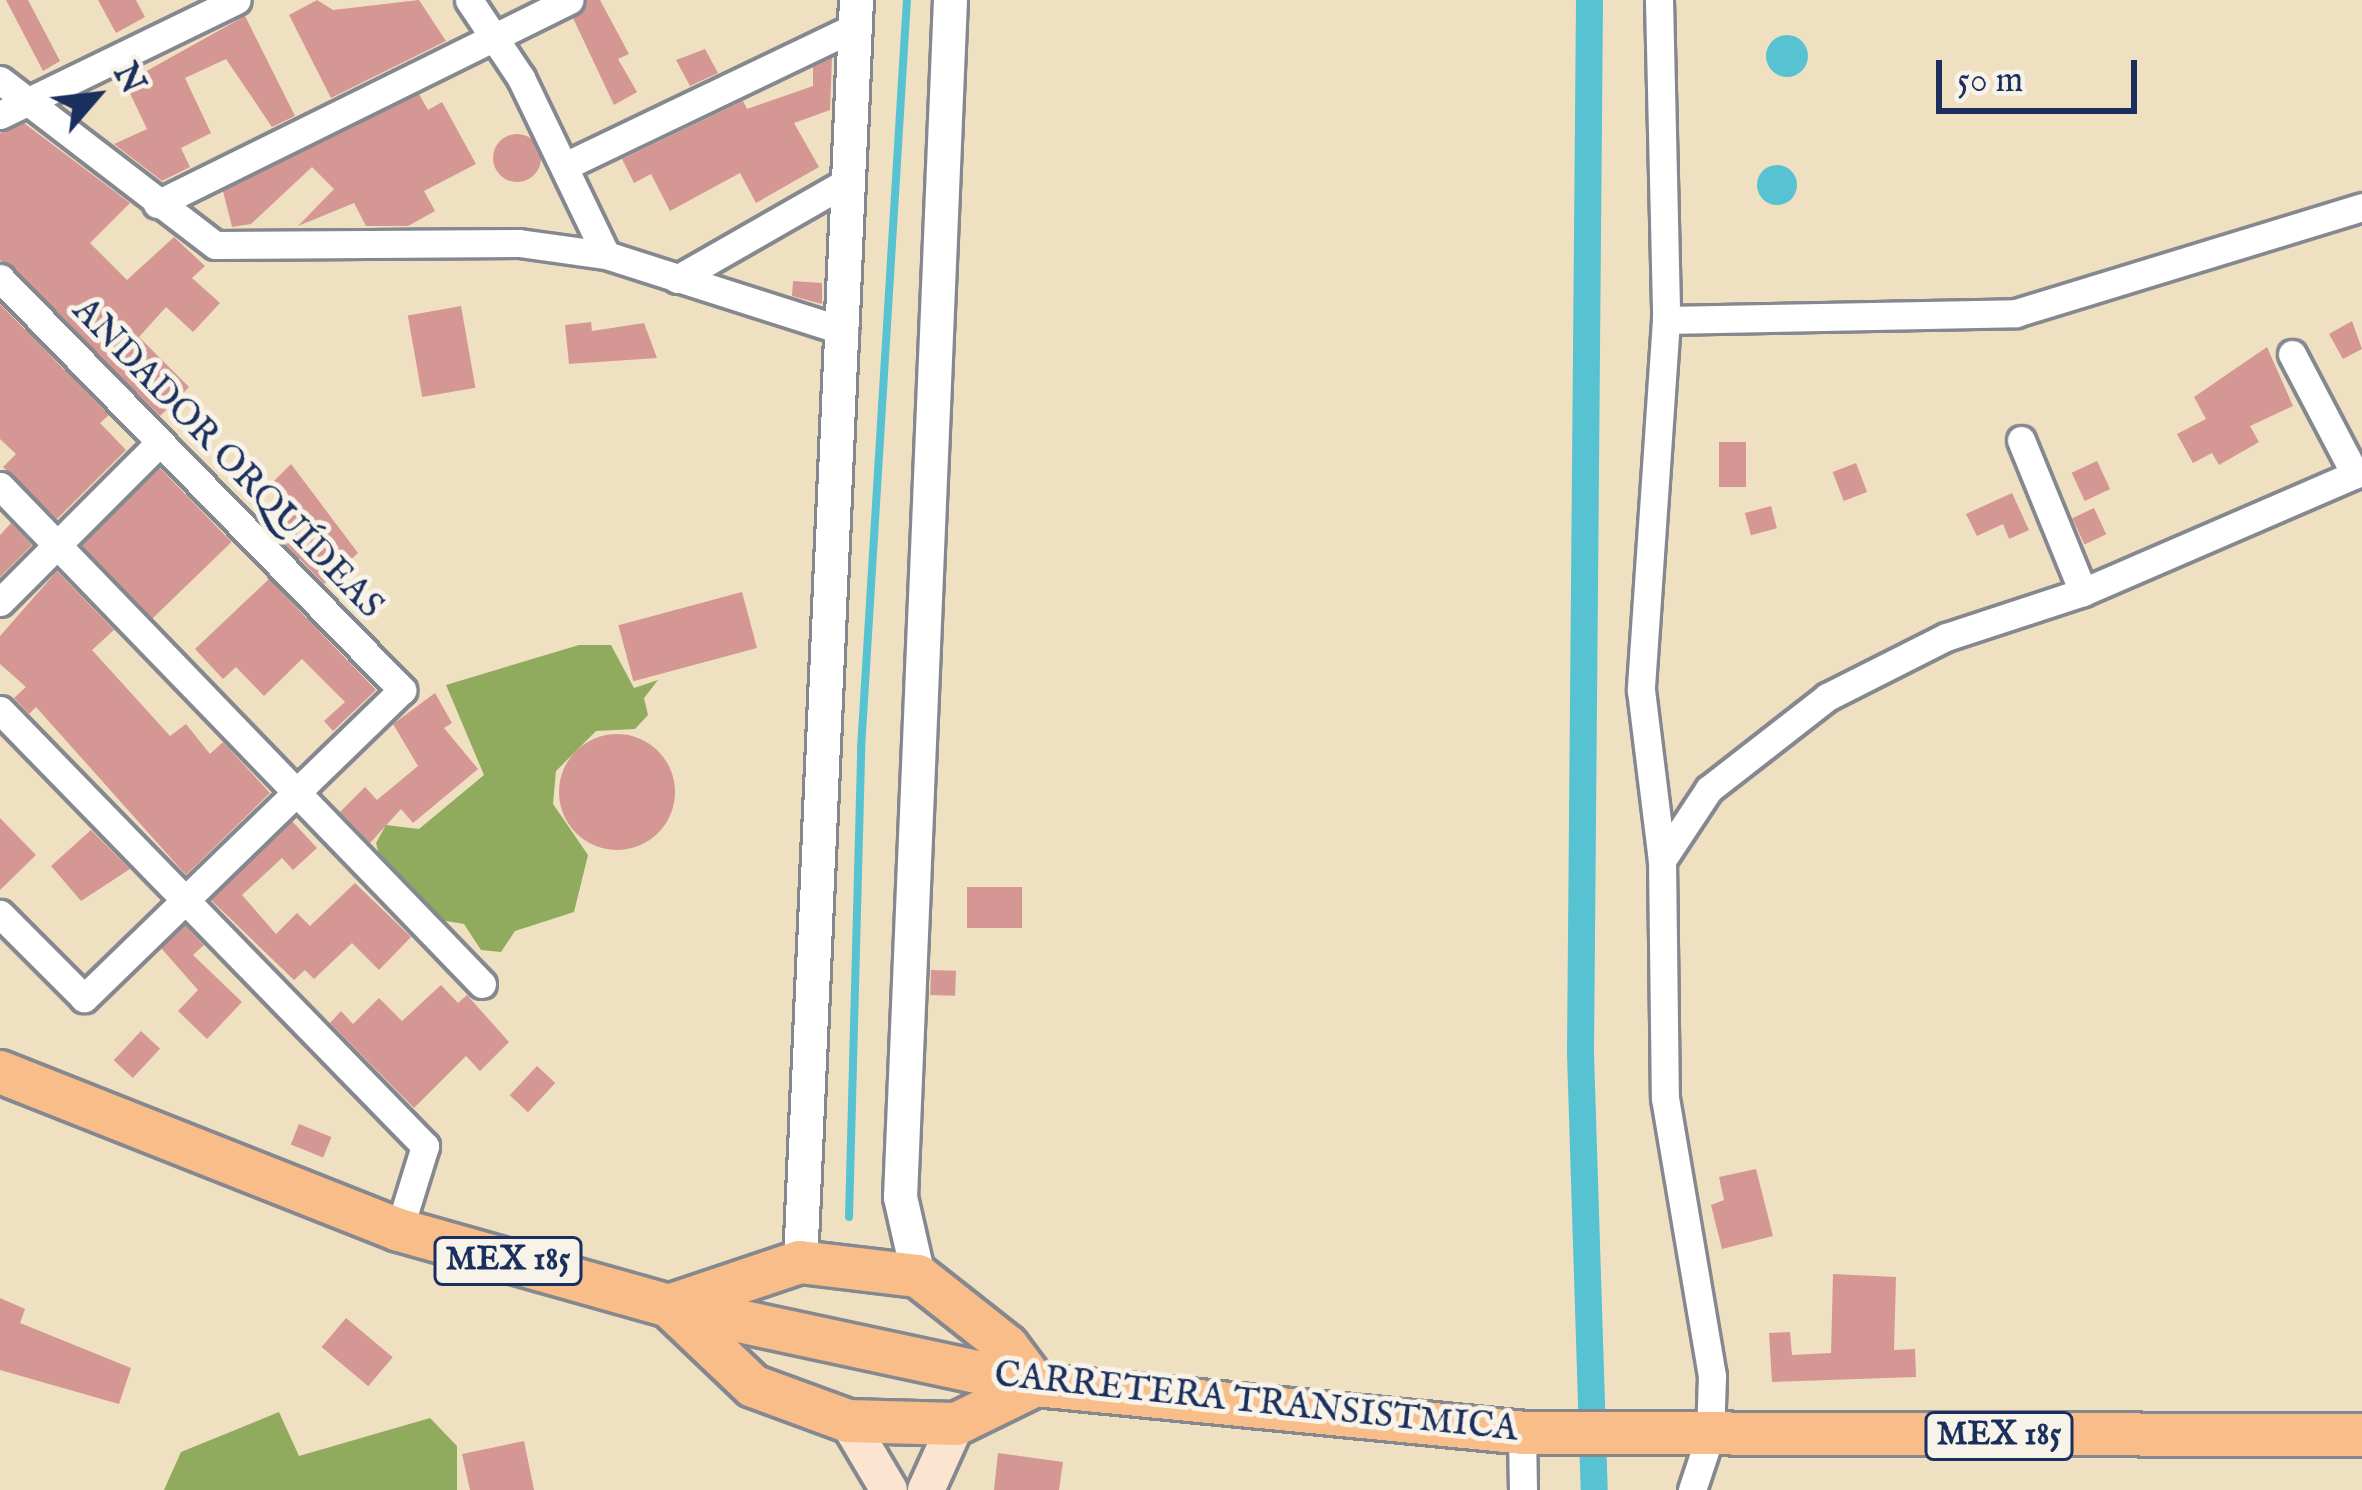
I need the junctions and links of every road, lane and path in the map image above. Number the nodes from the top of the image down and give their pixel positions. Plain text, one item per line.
1 (237, 0) edge
2 (469, 0) edge
3 (569, 0) edge
4 (950, 0) edge
5 (1659, 0) edge
6 (855, 14) edge
7 (496, 38) junction
8 (7, 98) edge
9 (567, 165) junction
10 (848, 182) junction
11 (157, 204) junction
12 (2362, 207) edge
13 (606, 255) junction
14 (0, 278) edge
15 (677, 279) junction
16 (1666, 320) junction
17 (844, 331) junction
18 (2292, 354) dead end
19 (2021, 440) dead end
20 (160, 442) junction
21 (2359, 472) edge
22 (0, 486) edge
23 (58, 545) junction
24 (2083, 592) junction
25 (0, 602) edge
26 (0, 710) edge
27 (298, 802) junction
28 (1662, 860) junction
29 (189, 907) junction
30 (0, 914) edge
31 (482, 983) dead end
32 (0, 1072) edge
33 (398, 1230) junction
34 (800, 1262) junction
35 (918, 1276) junction
36 (669, 1306) junction
37 (1036, 1385) junction
38 (848, 1421) junction
39 (956, 1424) junction
40 (1537, 1434) junction
41 (1710, 1436) junction
42 (2362, 1436) edge
43 (889, 1490) edge
44 (926, 1490) edge
45 (1523, 1490) edge
46 (1693, 1490) edge

1 - 8 street
2 - 7 street
3 - 7 street
4 - 35 street
5 - 16 street
6 - 9 street
6 - 10 street
7 - 9 street
7 - 11 street
8 - 11 street
9 - 13 street
10 - 15 street
10 - 17 street
11 - 13 street
12 - 16 street
13 - 15 street
14 - 20 street, ANDADOR ORQUÍDEAS
15 - 17 street
16 - 28 street
17 - 34 street
18 - 21 street
19 - 24 street
20 - 23 street
20 - 27 street, ANDADOR ORQUÍDEAS
21 - 24 street
22 - 23 street
23 - 25 street
23 - 27 street
24 - 28 street
26 - 29 street
27 - 29 street
27 - 31 street
28 - 41 street
29 - 30 street
29 - 33 street
32 - 33 main road, CARRETERA TRANSISTMICA / MEX 185
33 - 36 main road, CARRETERA TRANSISTMICA / MEX 185
34 - 35 main road
34 - 36 main road
35 - 37 main road
36 - 37 main road, CARRETERA TRANSISTMICA / MEX 185
36 - 38 main road
37 - 39 main road
37 - 40 main road, CARRETERA TRANSISTMICA / MEX 185
38 - 39 main road
38 - 43 main road
39 - 44 main road
40 - 41 main road, MEX 185
40 - 45 street
41 - 42 main road, MEX 185
41 - 46 street

